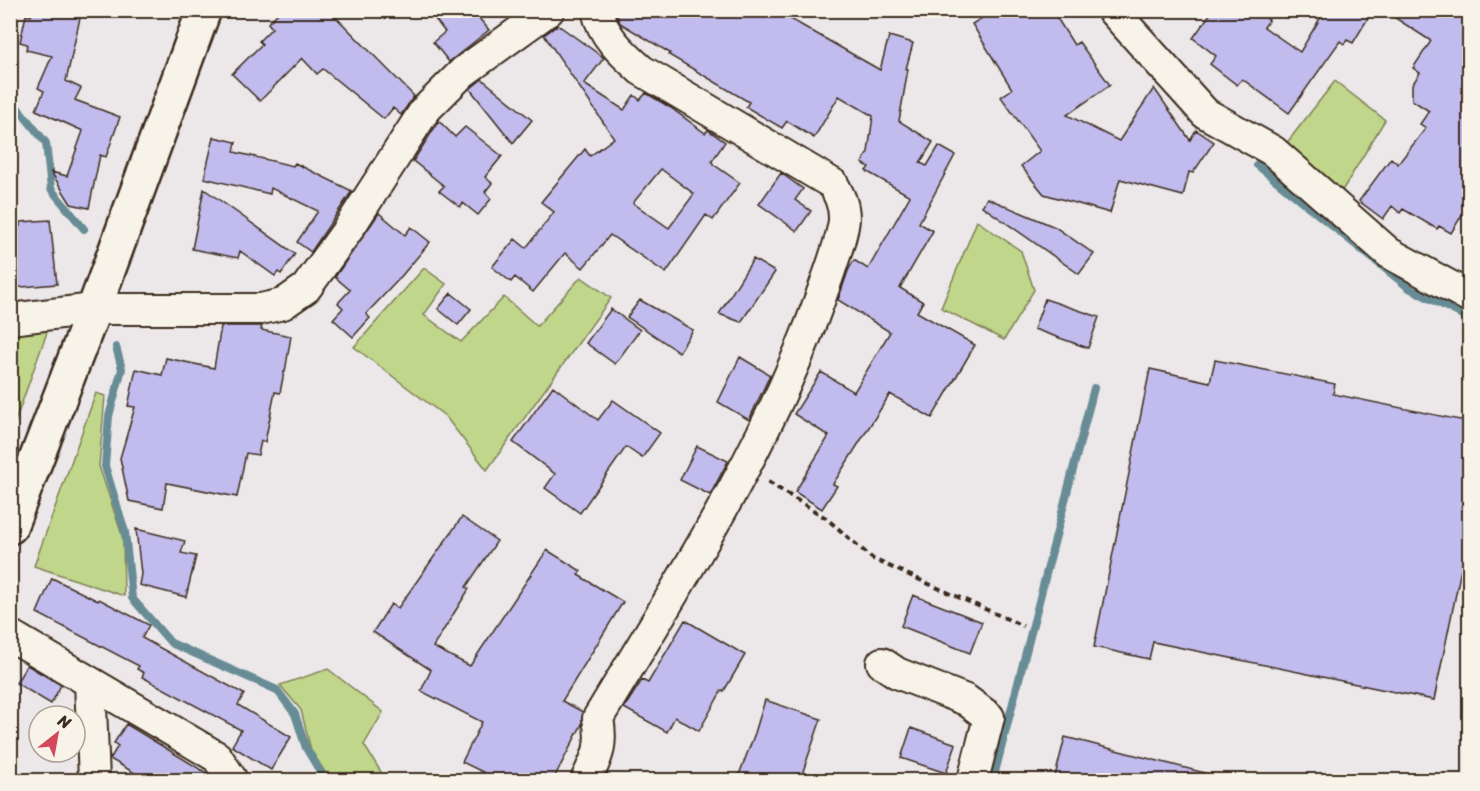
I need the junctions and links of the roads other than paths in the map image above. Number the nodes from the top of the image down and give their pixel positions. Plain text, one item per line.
1 (204, 10) edge
2 (549, 10) edge
3 (597, 10) edge
4 (1112, 10) edge
5 (1470, 297) edge
6 (94, 309) junction
7 (10, 319) edge
8 (13, 513) edge
9 (10, 634) edge
10 (882, 663) dead end
11 (90, 682) junction
12 (94, 780) edge
13 (232, 780) edge
14 (586, 780) edge
15 (973, 780) edge

1 - 6 street
2 - 6 street
3 - 14 street
4 - 5 street
6 - 7 street
6 - 8 street
9 - 11 street
10 - 15 street
11 - 12 street
11 - 13 street

